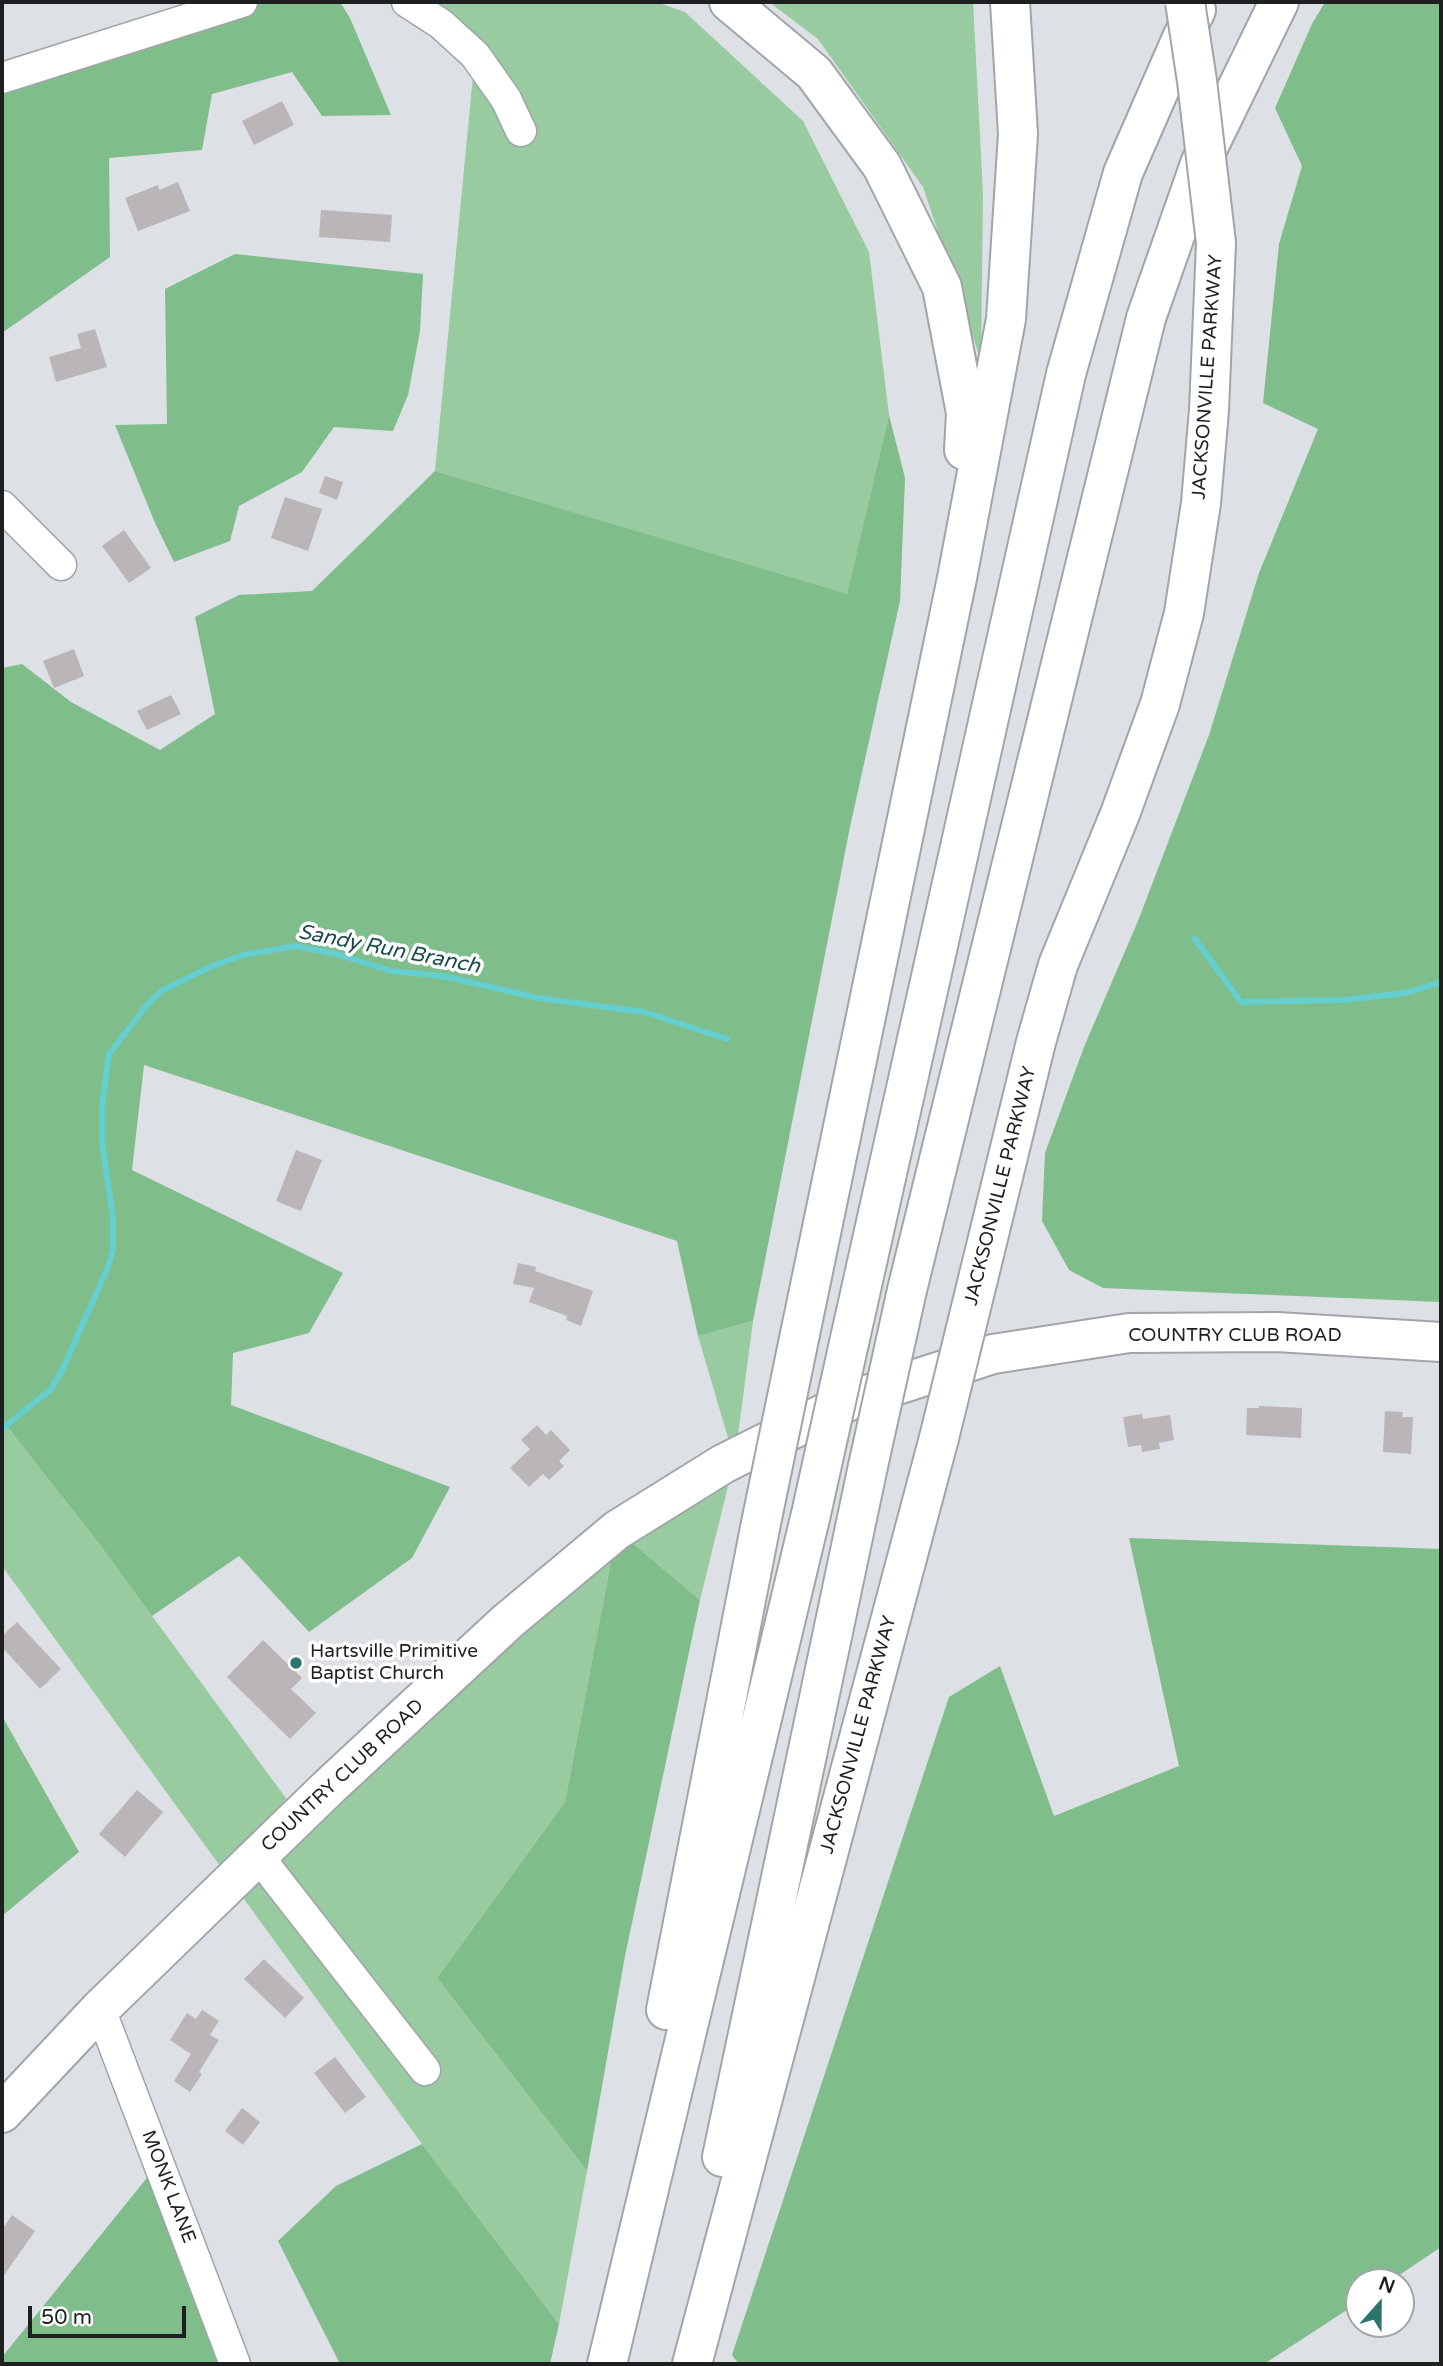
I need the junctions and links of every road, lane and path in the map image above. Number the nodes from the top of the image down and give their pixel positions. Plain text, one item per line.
1 (242, 2) edge
2 (407, 2) edge
3 (729, 2) edge
4 (1010, 2) edge
5 (1185, 2) edge
6 (1201, 2) edge
7 (1279, 2) edge
8 (2, 78) edge
9 (521, 131) dead end
10 (2, 506) edge
11 (61, 565) dead end
12 (957, 578) junction
13 (1441, 1342) edge
14 (258, 1856) junction
15 (100, 2009) junction
16 (425, 2070) dead end
17 (2, 2113) edge
18 (235, 2364) edge
19 (597, 2364) edge
20 (607, 2364) edge
21 (678, 2364) edge
22 (692, 2364) edge

1 - 8 street
2 - 9 street
3 - 12 main road
4 - 12 main road
5 - 22 main road, JACKSONVILLE PARKWAY, bridge
6 - 20 main road, bridge
7 - 21 main road, bridge
10 - 11 street
12 - 19 main road, bridge
13 - 14 main road, COUNTRY CLUB ROAD
14 - 15 main road, COUNTRY CLUB ROAD
14 - 16 street
15 - 17 main road, COUNTRY CLUB ROAD
15 - 18 street, MONK LANE

